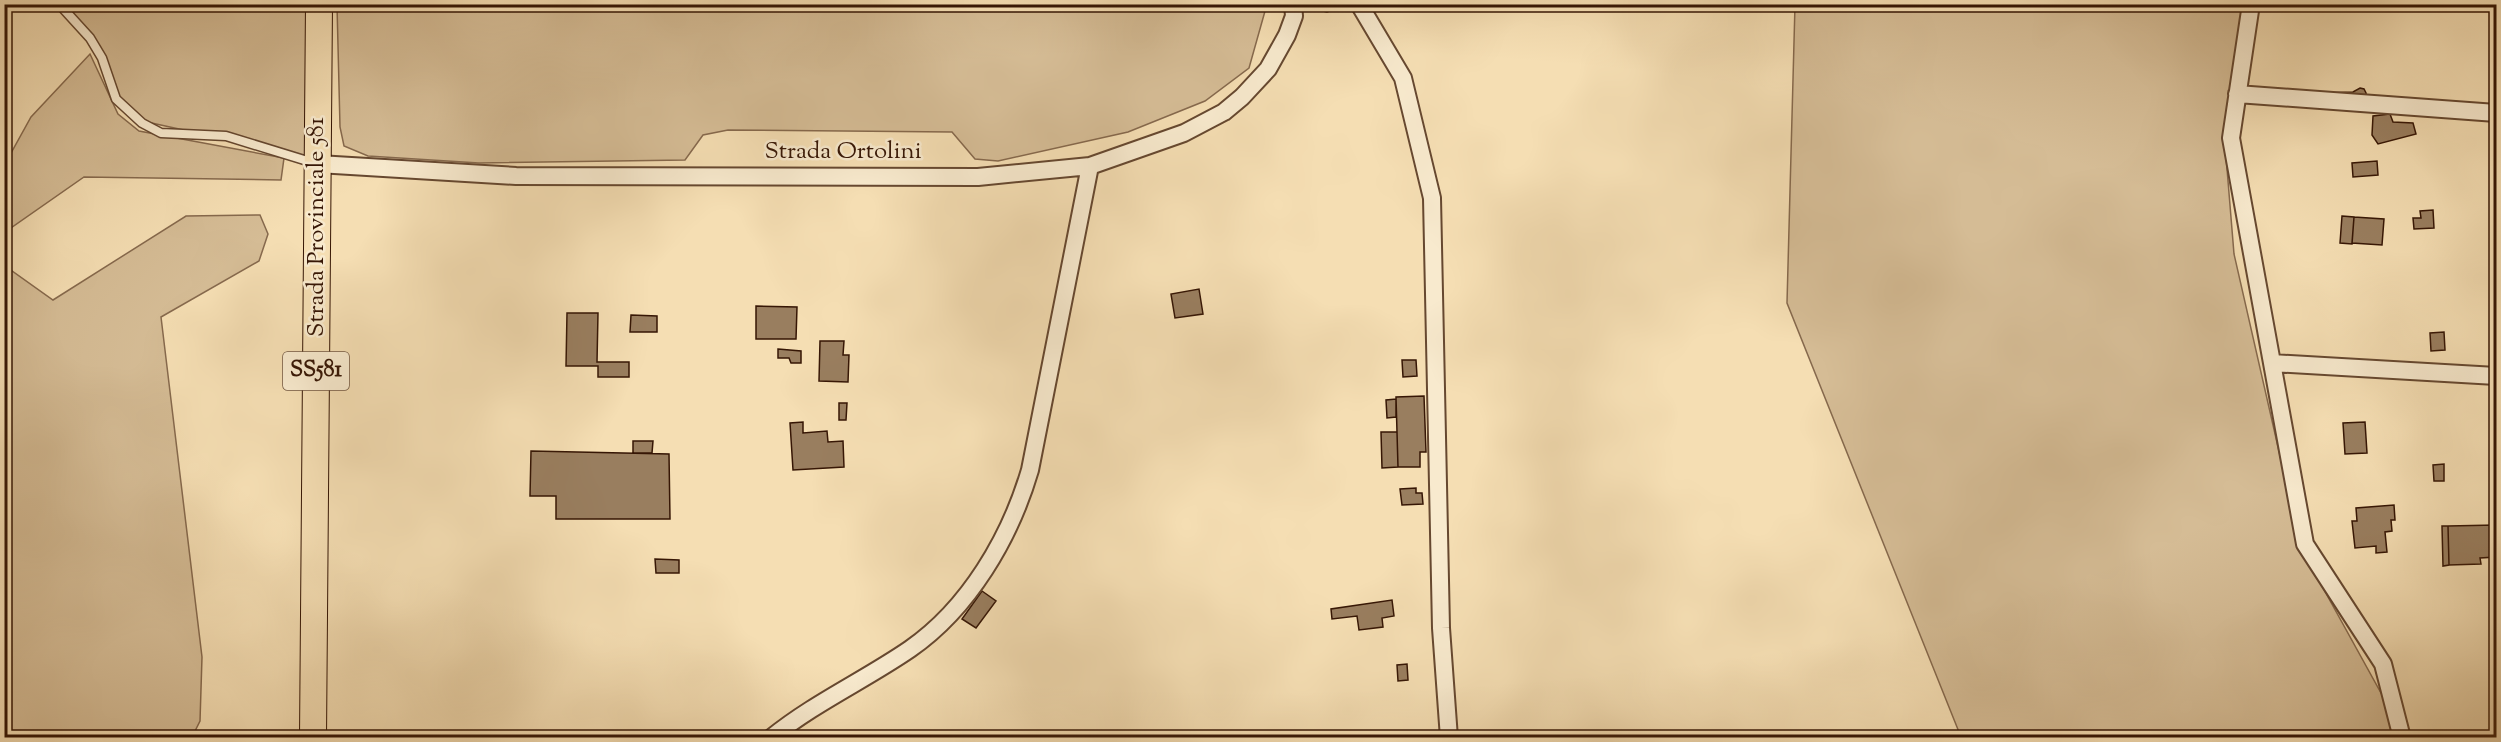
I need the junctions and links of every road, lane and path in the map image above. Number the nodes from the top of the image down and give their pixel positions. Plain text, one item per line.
1 (59, 4) edge
2 (319, 4) edge
3 (1293, 4) edge
4 (1359, 4) edge
5 (2251, 4) edge
6 (2237, 93) junction
7 (2496, 113) edge
8 (318, 164) junction
9 (1090, 166) junction
10 (2272, 363) junction
11 (2496, 376) edge
12 (313, 738) edge
13 (771, 738) edge
14 (1449, 738) edge
15 (2402, 738) edge

1 - 8 lane
2 - 8 main road, Strada Provinciale 581 / SS581
3 - 9 street, Strada Ortolini
4 - 14 street
5 - 6 street
6 - 7 street
6 - 10 street
8 - 9 street, Strada Ortolini
8 - 12 main road, Strada Provinciale 581 / SS581
9 - 13 street
10 - 11 street
10 - 15 street

